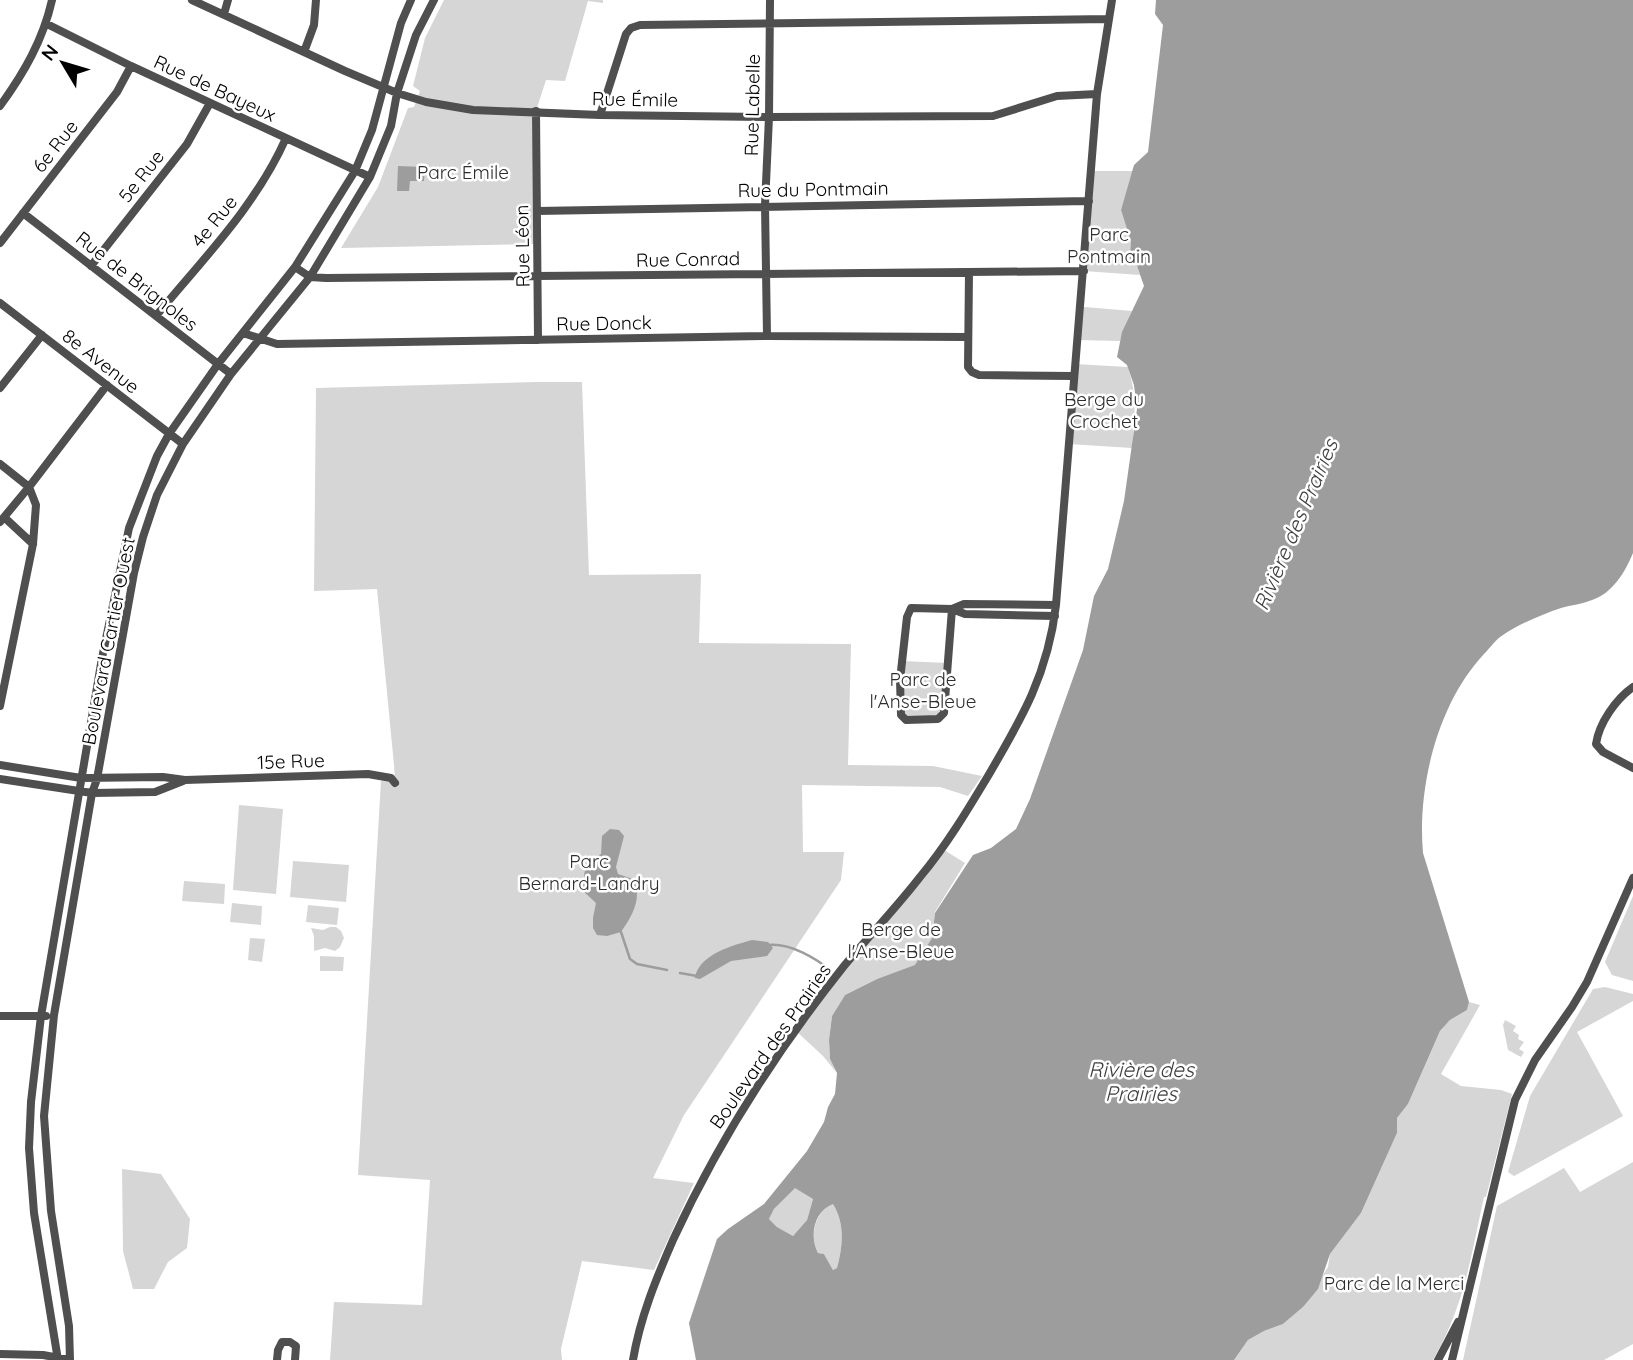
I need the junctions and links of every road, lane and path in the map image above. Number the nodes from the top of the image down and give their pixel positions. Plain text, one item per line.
1 (52, 0) edge
2 (192, 0) edge
3 (228, 0) edge
4 (316, 0) edge
5 (411, 0) edge
6 (434, 0) edge
7 (769, 0) edge
8 (1112, 0) edge
9 (224, 14) junction
10 (1109, 19) junction
11 (47, 24) junction
12 (770, 25) junction
13 (304, 52) junction
14 (131, 66) junction
15 (385, 87) junction
16 (397, 93) junction
17 (1097, 94) junction
18 (210, 103) junction
19 (0, 106) edge
20 (536, 111) junction
21 (600, 115) junction
22 (769, 117) junction
23 (286, 138) junction
24 (355, 171) junction
25 (370, 177) junction
26 (1089, 201) junction
27 (765, 205) junction
28 (537, 211) junction
29 (23, 213) junction
30 (0, 243) edge
31 (91, 266) junction
32 (295, 267) junction
33 (1084, 271) junction
34 (969, 272) junction
35 (767, 274) junction
36 (538, 276) junction
37 (310, 277) junction
38 (0, 303) edge
39 (156, 316) junction
40 (243, 333) junction
41 (42, 335) junction
42 (767, 337) junction
43 (968, 337) junction
44 (259, 340) junction
45 (538, 340) junction
46 (218, 364) junction
47 (231, 374) junction
48 (1073, 376) junction
49 (107, 385) junction
50 (0, 388) edge
51 (169, 434) junction
52 (183, 444) junction
53 (0, 464) edge
54 (29, 487) junction
55 (2, 520) edge
56 (33, 544) junction
57 (1056, 606) junction
58 (952, 609) junction
59 (1055, 616) junction
60 (4, 673) edge
61 (1633, 687) edge
62 (0, 706) edge
63 (0, 765) edge
64 (1633, 768) edge
65 (81, 778) junction
66 (0, 779) edge
67 (97, 779) junction
68 (185, 780) junction
69 (395, 783) dead end
70 (79, 792) junction
71 (92, 793) junction
72 (1633, 878) edge
73 (54, 1015) junction
74 (0, 1016) edge
75 (41, 1016) junction
76 (1462, 1313) junction
77 (0, 1354) edge
78 (57, 1358) edge
79 (70, 1360) edge
80 (277, 1360) edge
81 (295, 1360) edge
82 (633, 1360) edge
83 (1438, 1360) edge
84 (1452, 1360) edge

1 - 11 street
2 - 9 street, Rue Émile
3 - 9 street
4 - 13 street
5 - 15 street, Boulevard Cartier Ouest
6 - 16 street, Boulevard Cartier Ouest
7 - 12 street, Rue Labelle
8 - 10 street, Boulevard des Prairies
9 - 13 street, Rue Émile
10 - 12 street
10 - 17 street, Boulevard des Prairies
11 - 14 street, Rue de Bayeux
11 - 19 street
12 - 21 street
12 - 22 street, Rue Labelle
13 - 15 street, Rue Émile
14 - 18 street, Rue de Bayeux
14 - 29 street, 6e Rue
15 - 16 street, Rue Émile
15 - 24 street, Boulevard Cartier Ouest
16 - 20 street, Rue Émile
16 - 25 street, Boulevard Cartier Ouest
17 - 22 street, Rue Émile
17 - 26 street, Boulevard des Prairies
18 - 23 street, Rue de Bayeux
18 - 31 street, 5e Rue
20 - 21 street, Rue Émile
20 - 28 street, Rue Léon
21 - 22 street, Rue Émile
22 - 27 street, Rue Labelle
23 - 24 street, Rue de Bayeux
23 - 39 street, 4e Rue
24 - 25 street, Rue de Bayeux
24 - 32 street, Boulevard Cartier Ouest
25 - 37 street, Boulevard Cartier Ouest
26 - 27 street, Rue du Pontmain
26 - 33 street, Boulevard des Prairies
27 - 28 street, Rue du Pontmain
27 - 35 street, Rue Labelle
28 - 36 street, Rue Léon
29 - 30 street, 6e Rue
29 - 31 street, Rue de Brignoles
31 - 39 street, Rue de Brignoles
32 - 37 street
32 - 40 street, Boulevard Cartier Ouest
33 - 34 street, Rue Conrad
33 - 48 street, Boulevard des Prairies
34 - 35 street, Rue Conrad
34 - 43 street
35 - 36 street, Rue Conrad
35 - 42 street, Rue Labelle
36 - 37 street, Rue Conrad
36 - 45 street, Rue Léon
37 - 44 street, Boulevard Cartier Ouest
38 - 41 street, 8e Avenue
39 - 46 street, Rue de Brignoles
40 - 44 street, Rue Donck
40 - 46 street, Boulevard Cartier Ouest
41 - 49 street, 8e Avenue
41 - 50 street
42 - 43 street, Rue Donck
42 - 45 street, Rue Donck
43 - 48 street
44 - 45 street, Rue Donck
44 - 47 street, Boulevard Cartier Ouest
46 - 47 street, Rue de Brignoles
46 - 51 street, Boulevard Cartier Ouest
47 - 52 street, Boulevard Cartier Ouest
48 - 57 street, Boulevard des Prairies
49 - 51 street, 8e Avenue
49 - 54 street
51 - 52 street, 8e Avenue
51 - 65 street, Boulevard Cartier Ouest
52 - 67 street, Boulevard Cartier Ouest
53 - 54 street
54 - 55 street
54 - 56 street
55 - 56 street
56 - 60 street
57 - 58 street
57 - 59 street, Boulevard des Prairies
58 - 58 street
58 - 59 street
59 - 82 street, Boulevard des Prairies
60 - 62 street
61 - 64 street
63 - 65 street, 15e Rue
65 - 67 street, 15e Rue
65 - 70 street, Boulevard Cartier Ouest
66 - 70 street, 15e Rue
67 - 68 street, 15e Rue
67 - 71 street, Boulevard Cartier Ouest
68 - 69 street, 15e Rue
68 - 71 street, 15e Rue
70 - 71 street, 15e Rue
70 - 75 street, Boulevard Cartier Ouest
71 - 73 street, Boulevard Cartier Ouest
72 - 76 street
73 - 75 street
73 - 79 street, Boulevard Cartier Ouest
74 - 75 street
75 - 78 street, Boulevard Cartier Ouest
76 - 83 street
76 - 84 street
77 - 78 street
78 - 79 street
80 - 81 street

